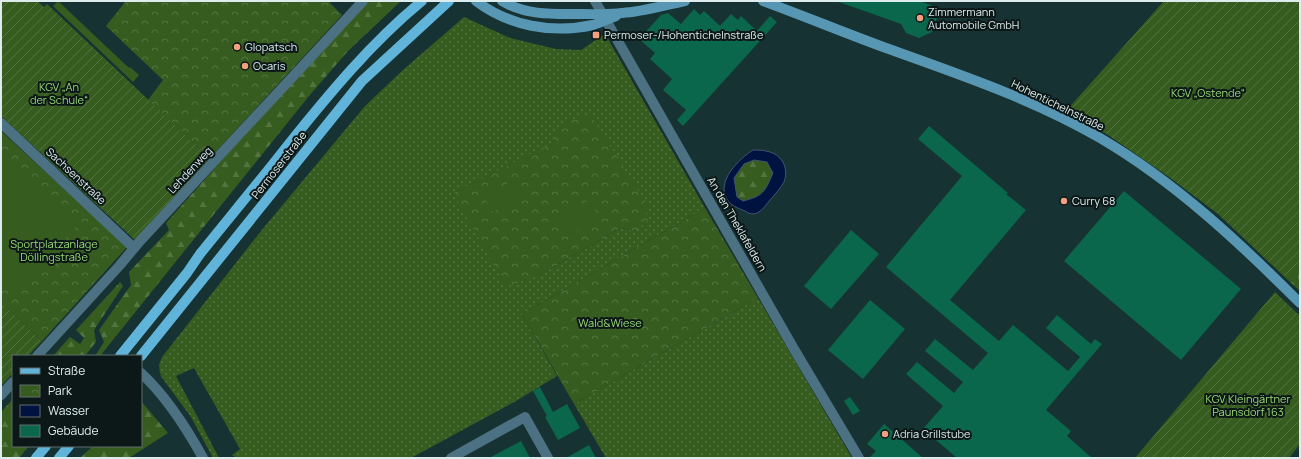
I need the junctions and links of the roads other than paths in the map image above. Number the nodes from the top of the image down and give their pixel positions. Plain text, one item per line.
1 (363, 1) edge
2 (422, 1) edge
3 (449, 1) edge
4 (476, 1) edge
5 (502, 1) edge
6 (595, 1) edge
7 (685, 1) edge
8 (763, 1) edge
9 (604, 17) junction
10 (1, 122) edge
11 (134, 248) junction
12 (1300, 303) edge
13 (37, 355) edge
14 (121, 355) edge
15 (142, 355) edge
16 (142, 374) edge
17 (12, 383) edge
18 (1, 395) edge
19 (45, 447) edge
20 (68, 447) edge
21 (36, 458) edge
22 (59, 458) edge
23 (203, 458) edge
24 (450, 458) edge
25 (548, 458) edge
26 (859, 458) edge

1 - 11 street, Lehdenweg
2 - 14 main road, Permoserstraße
3 - 15 main road, Permoserstraße
4 - 9 main road
5 - 9 main road
6 - 9 street, An den Theklafeldern
7 - 9 main road
8 - 12 main road, Hohentichelnstraße
9 - 26 street, An den Theklafeldern
10 - 11 street, Sachsenstraße
11 - 13 street, Lehdenweg
16 - 23 street
17 - 18 street
19 - 21 main road
20 - 22 main road
24 - 25 street

